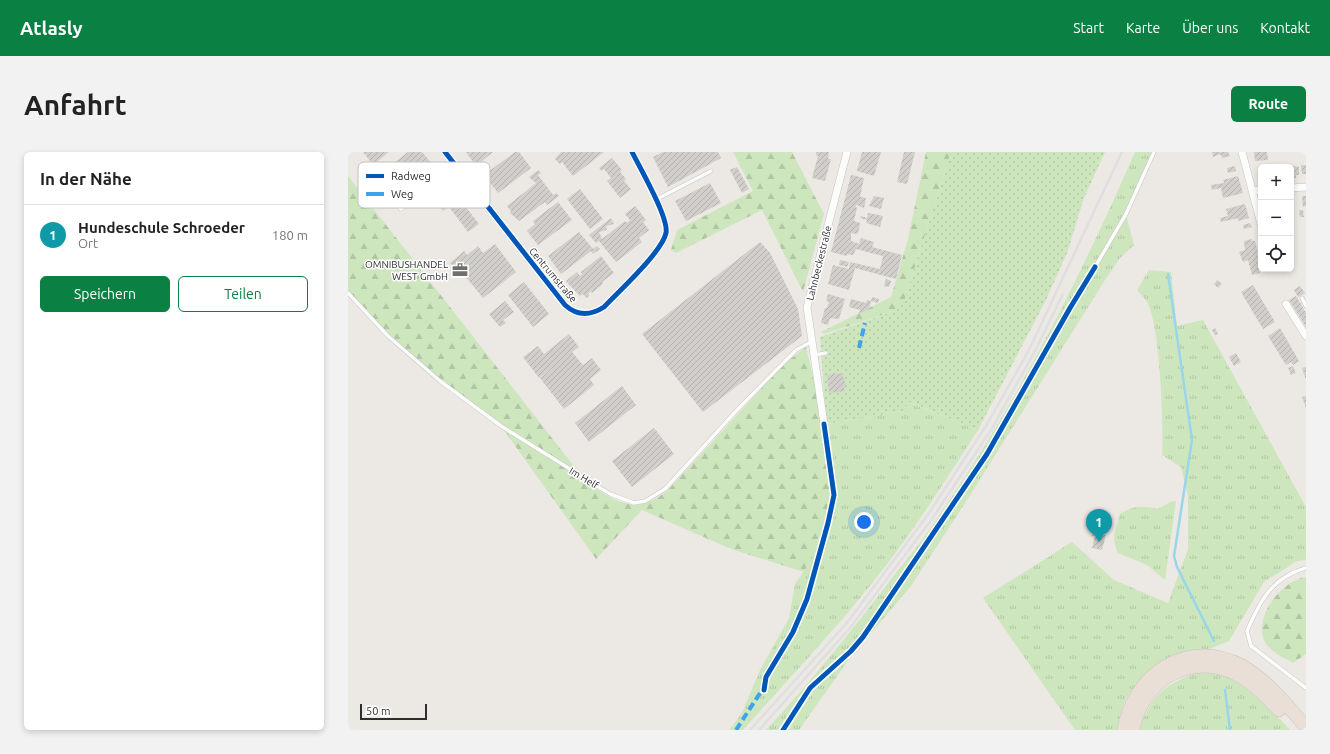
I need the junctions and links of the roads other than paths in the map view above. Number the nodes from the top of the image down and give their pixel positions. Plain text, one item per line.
1 (445, 152) edge
2 (632, 152) edge
3 (847, 152) edge
4 (1154, 152) edge
5 (1242, 152) edge
6 (453, 162) edge
7 (711, 171) dead end
8 (1306, 187) edge
9 (1294, 188) edge
10 (1258, 190) edge
11 (1253, 191) junction
12 (655, 200) junction
13 (489, 208) edge
14 (1258, 212) edge
15 (1095, 267) dead end
16 (348, 293) edge
17 (1302, 298) dead end
18 (1286, 304) dead end
19 (1306, 306) edge
20 (1306, 336) edge
21 (812, 341) junction
22 (826, 353) dead end
23 (814, 355) junction
24 (824, 424) dead end
25 (1306, 568) edge
26 (1306, 688) edge
27 (1306, 727) edge
28 (1124, 730) edge
29 (1133, 730) edge
30 (1298, 730) edge

1 - 6 street, Centrumstraße
2 - 12 street, Centrumstraße
3 - 21 street, Lahnbeckestraße
4 - 15 lane
5 - 11 street
7 - 12 lane
8 - 9 street
10 - 11 street
11 - 14 street
12 - 13 street, Centrumstraße
16 - 21 lane, Im Helf
17 - 19 lane
18 - 20 street
21 - 23 street, Lahnbeckestraße
22 - 23 lane
23 - 24 street, Lahnbeckestraße
25 - 26 lane
27 - 28 highway
29 - 30 highway

